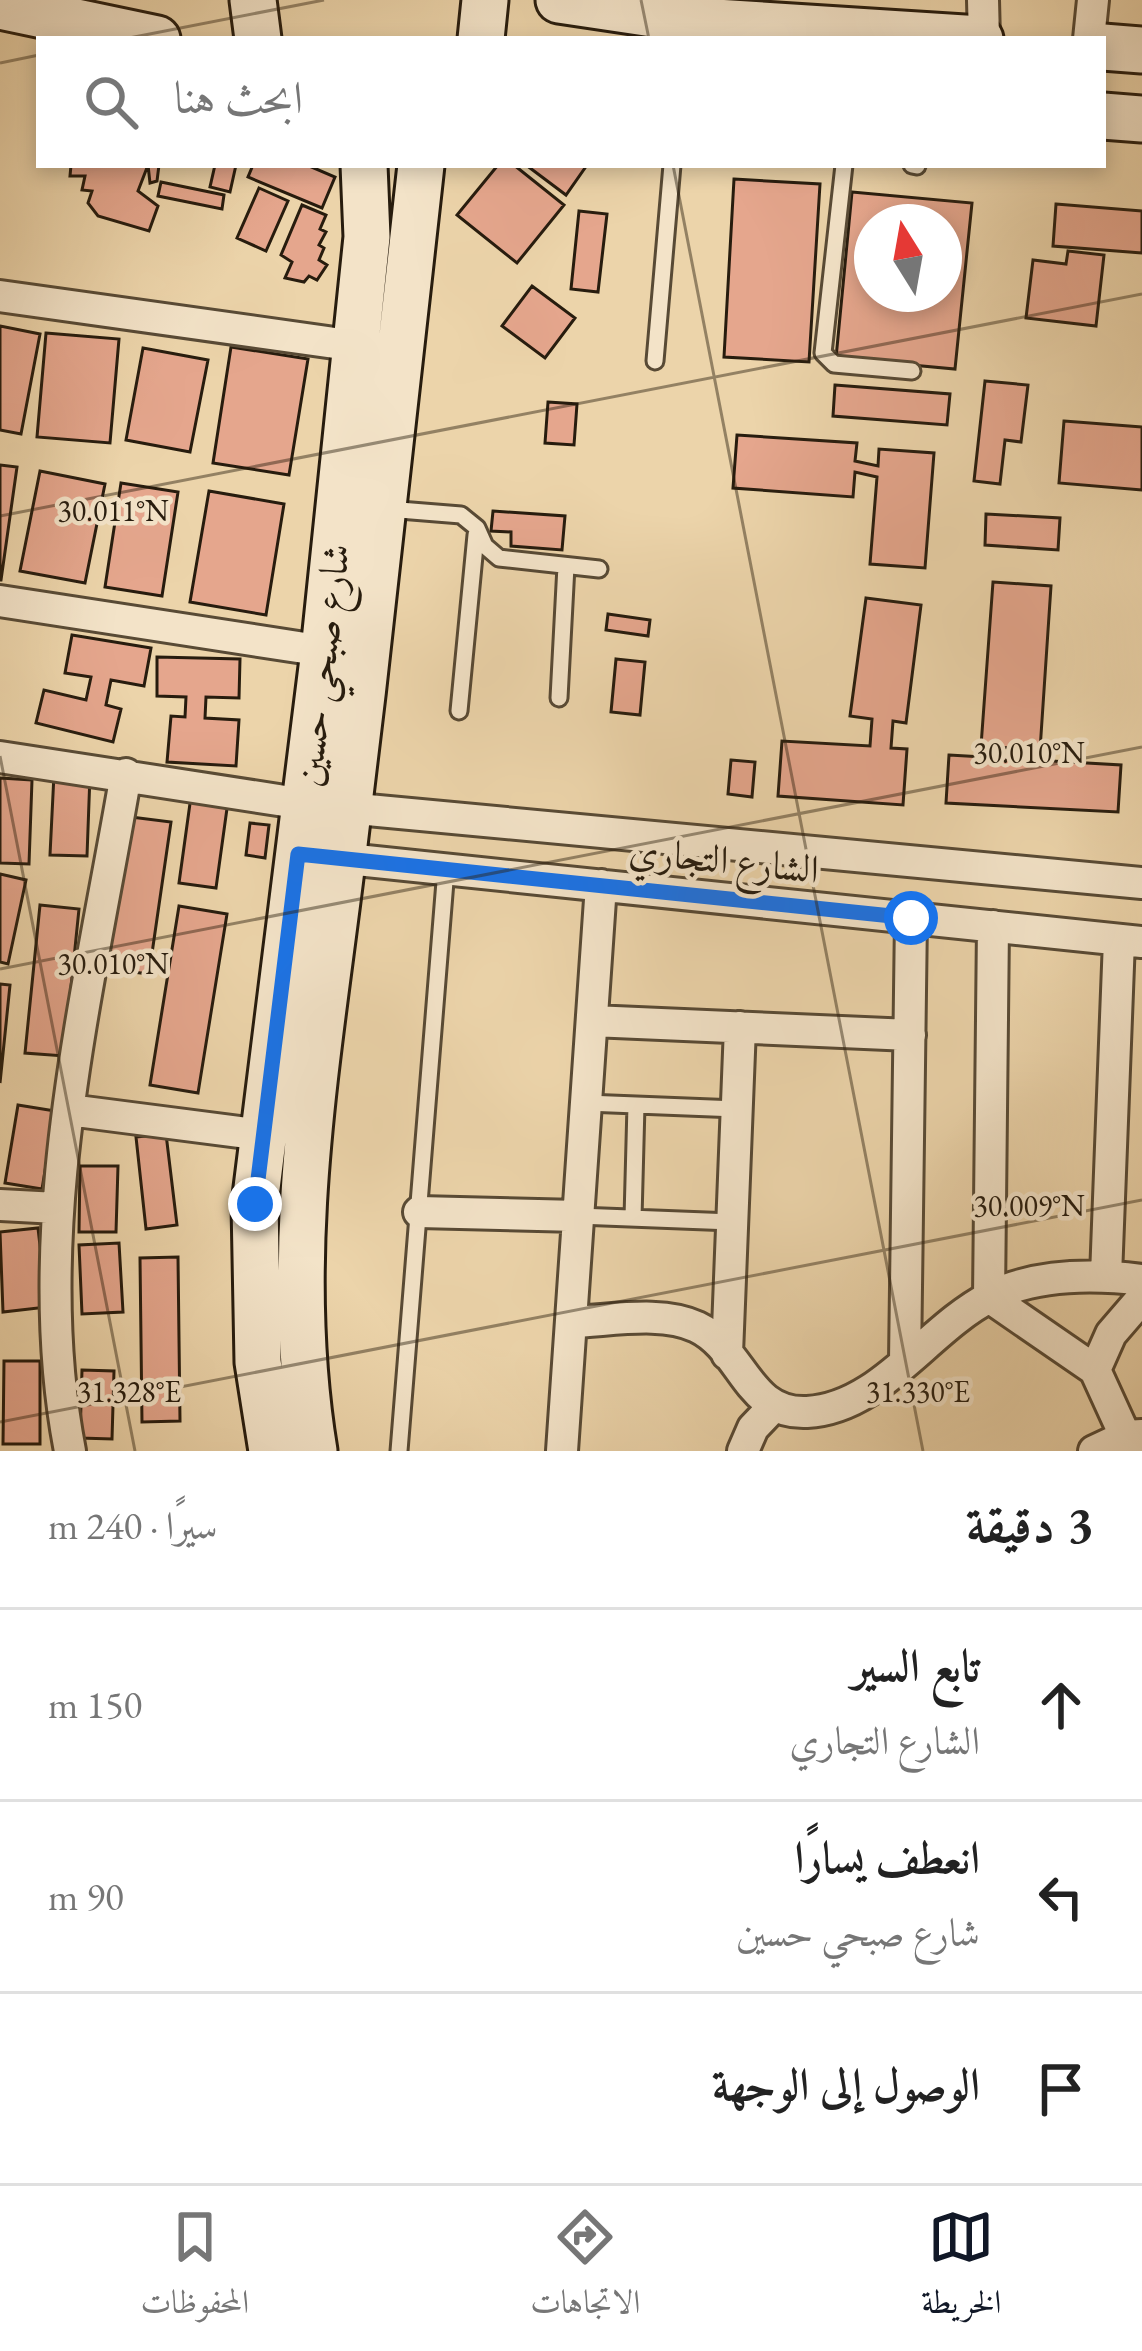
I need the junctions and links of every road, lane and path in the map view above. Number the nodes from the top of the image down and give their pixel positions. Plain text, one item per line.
1 (254, 0) edge
2 (485, 0) edge
3 (559, 0) edge
4 (983, 0) edge
5 (1093, 0) edge
6 (0, 6) edge
7 (734, 31) edge
8 (144, 36) edge
9 (257, 36) edge
10 (481, 36) edge
11 (889, 36) edge
12 (982, 36) edge
13 (1089, 36) edge
14 (1106, 47) edge
15 (1142, 50) edge
16 (1106, 116) edge
17 (1142, 119) edge
18 (364, 168) edge
19 (421, 168) edge
20 (672, 168) edge
21 (844, 168) edge
22 (0, 296) edge
23 (356, 346) junction
24 (656, 361) dead end
25 (912, 371) dead end
26 (384, 509) junction
27 (477, 528) junction
28 (566, 566) junction
29 (598, 569) dead end
30 (0, 601) edge
31 (324, 651) junction
32 (559, 698) dead end
33 (460, 711) dead end
34 (0, 758) edge
35 (126, 774) junction
36 (326, 806) junction
37 (320, 856) junction
38 (446, 869) junction
39 (1142, 883) edge
40 (601, 885) junction
41 (911, 918) junction
42 (993, 926) junction
43 (1130, 941) edge
44 (592, 1021) junction
45 (740, 1028) junction
46 (910, 1035) junction
47 (586, 1103) junction
48 (636, 1105) junction
49 (736, 1108) junction
50 (69, 1110) junction
51 (263, 1135) junction
52 (0, 1205) edge
53 (57, 1208) junction
54 (419, 1212) junction
55 (578, 1216) junction
56 (633, 1219) junction
57 (732, 1222) junction
58 (1106, 1276) junction
59 (1142, 1280) edge
60 (989, 1297) junction
61 (1142, 1298) edge
62 (571, 1322) junction
63 (727, 1354) junction
64 (905, 1361) junction
65 (1095, 1370) junction
66 (773, 1407) junction
67 (1133, 1441) edge
68 (70, 1451) edge
69 (272, 1451) edge
70 (314, 1451) edge
71 (400, 1451) edge
72 (562, 1451) edge
73 (742, 1451) edge
74 (1094, 1451) edge

1 - 9 street
2 - 10 street
3 - 7 street
4 - 12 street
5 - 13 street
6 - 8 street
7 - 11 street
14 - 15 street
16 - 17 street
18 - 23 street, شارع صبحي حسين
19 - 26 street, شارع صبحي حسين
20 - 24 lane
21 - 25 lane
22 - 23 street
23 - 31 street, شارع صبحي حسين
26 - 27 lane
26 - 36 street, شارع صبحي حسين
27 - 28 lane
27 - 33 lane
28 - 29 lane
28 - 32 lane
30 - 31 street
31 - 36 street, شارع صبحي حسين
34 - 35 street, الشارع التجاري
35 - 36 street, الشارع التجاري
35 - 50 street
36 - 37 street, شارع صبحي حسين
36 - 39 street, الشارع التجاري
37 - 38 street, الشارع التجاري
37 - 51 street, شارع صبحي حسين
37 - 70 street, شارع صبحي حسين
38 - 40 street, الشارع التجاري
38 - 54 lane
40 - 41 street, الشارع التجاري
40 - 44 street
41 - 42 street, الشارع التجاري
41 - 46 street
42 - 43 street, الشارع التجاري
42 - 60 street
43 - 58 street
44 - 45 street
44 - 47 street
45 - 46 street
45 - 49 street
46 - 64 street
47 - 48 lane
47 - 55 street
48 - 49 lane
48 - 56 lane
49 - 57 street
50 - 51 street
50 - 53 street
51 - 69 street, شارع صبحي حسين
52 - 53 street
53 - 68 street
54 - 55 street
54 - 71 lane
55 - 56 lane
55 - 62 street
56 - 57 lane
57 - 63 street
58 - 59 street
58 - 60 street
60 - 64 street
60 - 65 street
61 - 65 street
62 - 63 street
62 - 72 street
63 - 66 street
64 - 66 street
65 - 67 street
66 - 73 street
67 - 74 street

